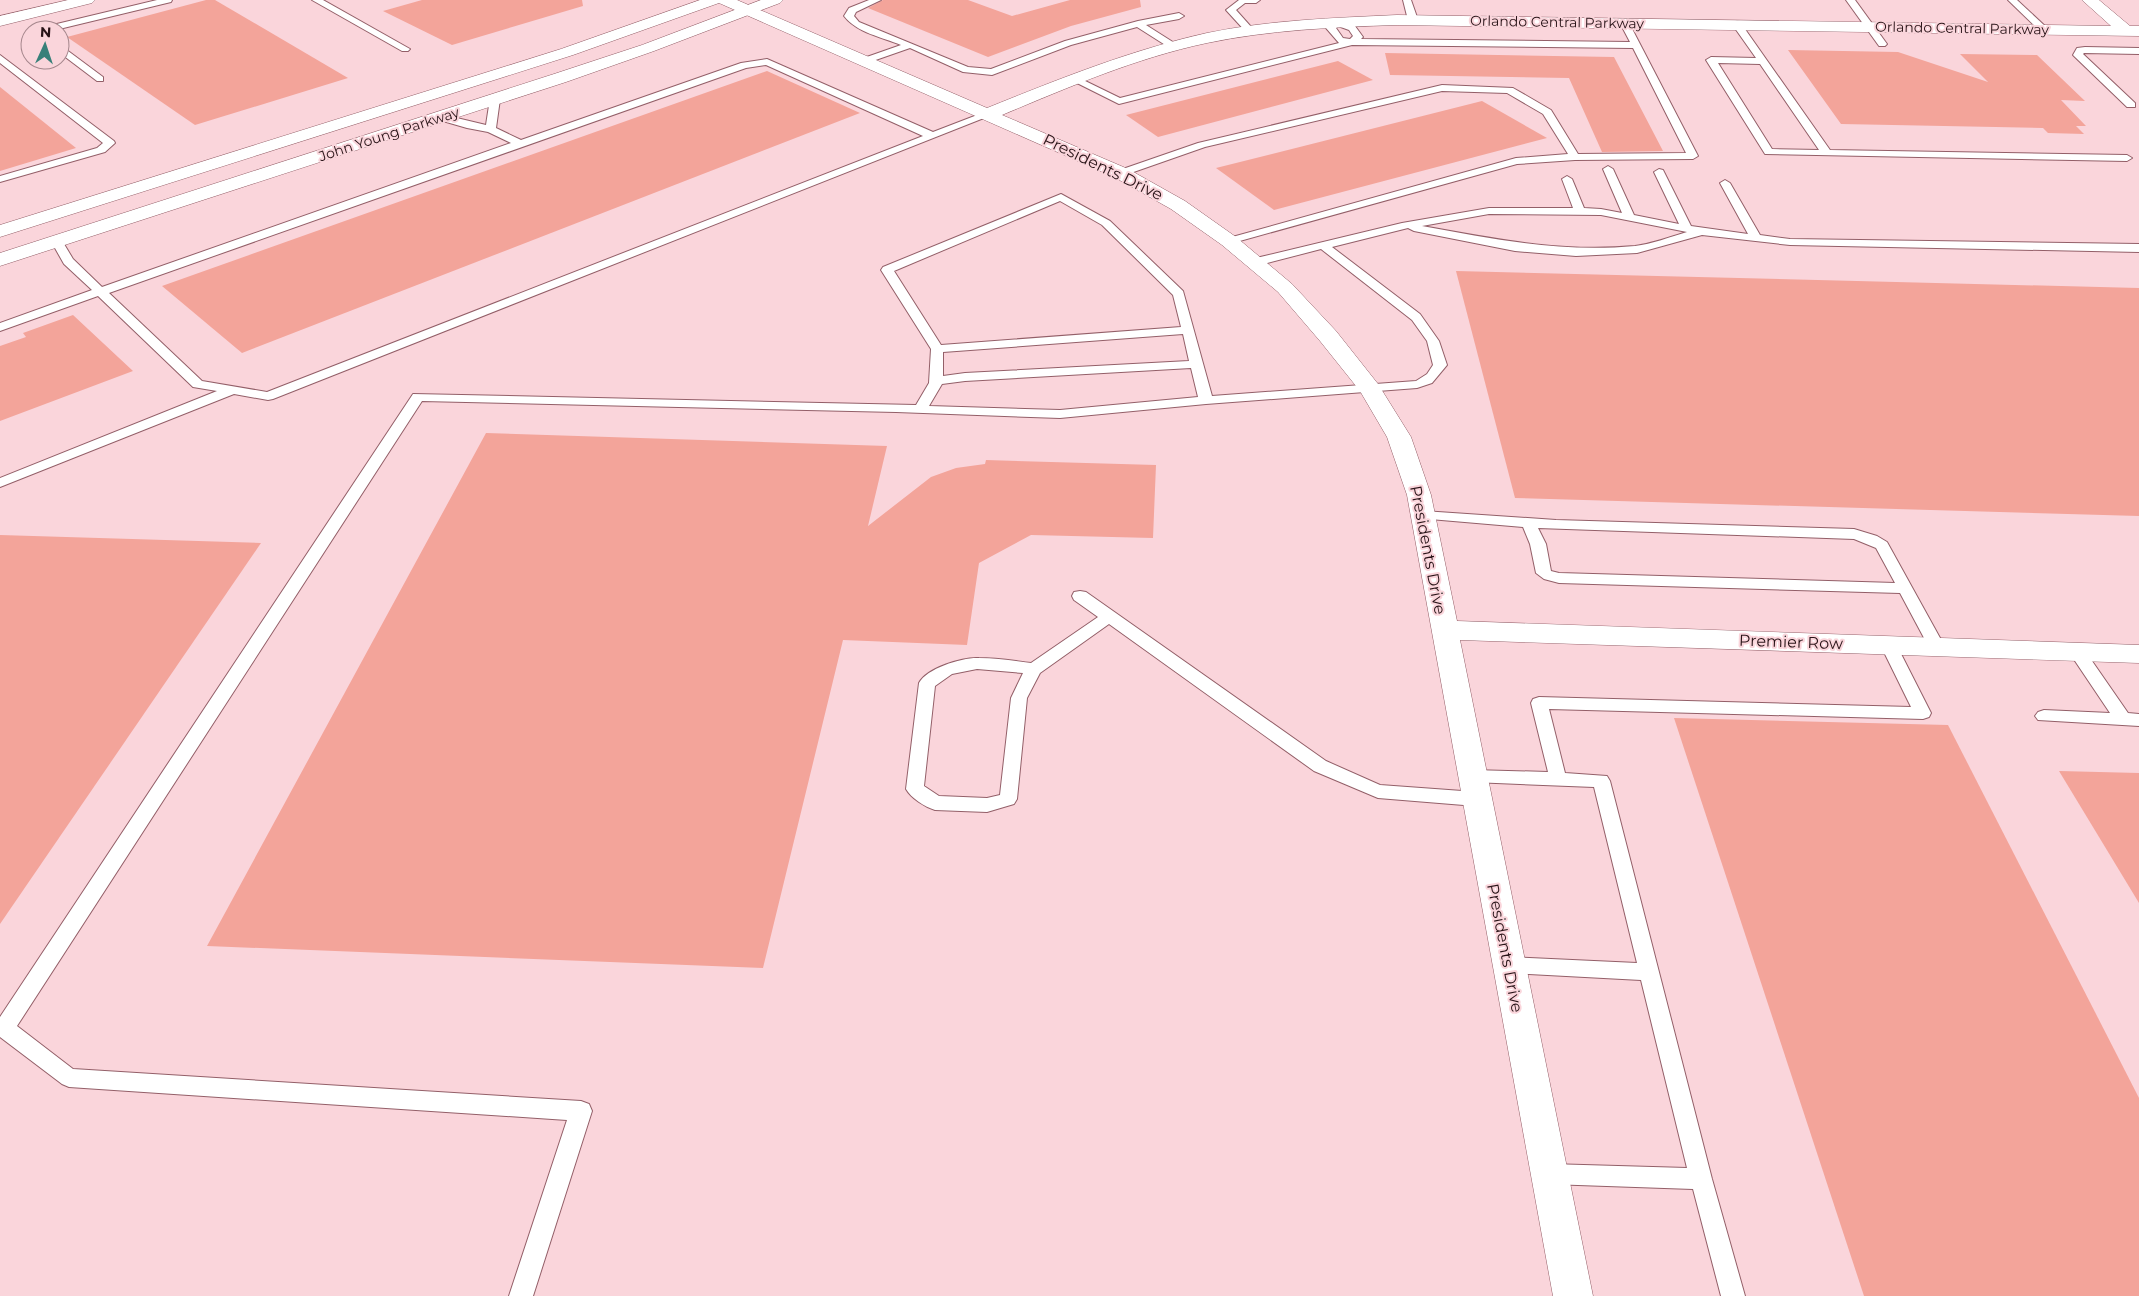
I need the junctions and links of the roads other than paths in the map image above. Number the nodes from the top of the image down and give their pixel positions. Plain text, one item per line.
1 (168, 0) edge
2 (316, 0) edge
3 (714, 0) edge
4 (724, 0) edge
5 (775, 0) edge
6 (877, 0) edge
7 (1256, 0) edge
8 (1407, 0) edge
9 (1850, 0) edge
10 (2012, 0) edge
11 (2090, 0) edge
12 (79, 1) edge
13 (747, 11) junction
14 (1179, 16) dead end
15 (1413, 20) junction
16 (0, 21) edge
17 (1337, 22) junction
18 (1626, 22) junction
19 (70, 23) edge
20 (1138, 24) junction
21 (1737, 24) junction
22 (1868, 26) junction
23 (2043, 29) junction
24 (2096, 30) junction
25 (1250, 31) junction
26 (2132, 31) edge
27 (1352, 42) junction
28 (1882, 44) dead end
29 (910, 45) junction
30 (1637, 45) junction
31 (1173, 46) junction
32 (405, 48) dead end
33 (2120, 51) junction
34 (2139, 51) edge
35 (70, 56) edge
36 (0, 58) edge
37 (864, 61) junction
38 (1762, 61) junction
39 (100, 78) dead end
40 (1074, 79) junction
41 (495, 100) junction
42 (2131, 105) dead end
43 (989, 114) junction
44 (440, 117) junction
45 (491, 129) junction
46 (932, 136) junction
47 (520, 144) junction
48 (1827, 153) junction
49 (1575, 157) junction
50 (2126, 158) dead end
51 (1608, 169) dead end
52 (1659, 172) dead end
53 (1122, 173) junction
54 (1567, 179) dead end
55 (0, 180) edge
56 (1725, 184) dead end
57 (92, 202) junction
58 (1580, 212) junction
59 (1630, 218) junction
60 (1402, 226) junction
61 (1687, 229) junction
62 (0, 231) edge
63 (1703, 232) junction
64 (1756, 238) junction
65 (57, 241) junction
66 (1229, 241) junction
67 (1323, 246) junction
68 (2139, 248) edge
69 (0, 260) edge
70 (1256, 262) junction
71 (101, 292) junction
72 (0, 327) edge
73 (1188, 330) junction
74 (937, 349) junction
75 (1197, 364) junction
76 (936, 381) junction
77 (1370, 388) junction
78 (233, 390) junction
79 (1206, 400) junction
80 (920, 409) junction
81 (0, 483) edge
82 (1422, 514) junction
83 (1528, 522) junction
84 (1905, 588) junction
85 (1080, 596) dead end
86 (1109, 617) junction
87 (1444, 630) junction
88 (1890, 646) junction
89 (1937, 647) junction
90 (2077, 652) junction
91 (2139, 654) edge
92 (1034, 669) junction
93 (2044, 716) dead end
94 (2131, 719) edge
95 (1558, 779) junction
96 (1474, 788) junction
97 (1509, 965) junction
98 (1648, 972) junction
99 (1549, 1174) junction
100 (1700, 1179) junction
101 (520, 1296) edge
102 (1573, 1296) edge
103 (1733, 1296) edge

1 - 19 lane
2 - 32 lane
3 - 57 main road, John Young Parkway
4 - 13 main road, Presidents Drive
5 - 13 main road, John Young Parkway
6 - 29 lane
7 - 25 lane
8 - 15 lane
9 - 22 lane
10 - 23 lane
11 - 26 main road
12 - 16 main road
13 - 37 main road, Presidents Drive
13 - 41 main road, John Young Parkway
14 - 20 lane
15 - 17 main road, Orlando Central Parkway
15 - 18 main road, Orlando Central Parkway
17 - 25 main road, Orlando Central Parkway
17 - 27 lane
17 - 27 lane
18 - 21 main road, Orlando Central Parkway
18 - 30 lane
20 - 29 lane
20 - 31 lane
21 - 22 main road, Orlando Central Parkway
21 - 38 lane
22 - 23 main road, Orlando Central Parkway
22 - 28 lane
23 - 24 main road, Orlando Central Parkway
24 - 26 main road, Orlando Central Parkway
24 - 33 lane
25 - 31 main road, Orlando Central Parkway
27 - 30 lane
27 - 40 lane
29 - 37 lane
30 - 49 lane
31 - 40 main road, Orlando Central Parkway
33 - 34 lane
33 - 42 lane
35 - 39 lane
36 - 55 lane
37 - 43 main road, Presidents Drive
38 - 48 lane
38 - 48 lane
40 - 43 main road, Orlando Central Parkway
41 - 44 main road, John Young Parkway
41 - 45 lane
43 - 46 lane
43 - 53 main road, Presidents Drive
44 - 45 lane
44 - 65 main road, John Young Parkway
45 - 47 lane
46 - 47 lane
46 - 78 lane
47 - 71 lane
48 - 50 lane
49 - 53 lane
49 - 66 lane
51 - 59 lane
52 - 61 lane
53 - 66 main road, Presidents Drive
54 - 58 lane
56 - 64 lane
57 - 62 main road, John Young Parkway
57 - 65 main road
58 - 59 lane
58 - 60 lane
59 - 61 lane
60 - 63 lane
60 - 67 lane
61 - 63 lane
63 - 64 lane
64 - 68 lane
65 - 69 main road, John Young Parkway
65 - 71 lane
66 - 70 main road, Presidents Drive
67 - 70 lane
67 - 77 lane
70 - 77 main road, Presidents Drive
71 - 72 lane
71 - 78 lane
73 - 74 lane
73 - 74 lane
73 - 75 lane
74 - 76 lane
75 - 76 lane
75 - 79 lane
76 - 80 lane
77 - 79 lane
77 - 82 main road, Presidents Drive
78 - 81 lane
79 - 80 lane
80 - 101 lane
82 - 83 lane
82 - 87 main road, Presidents Drive
83 - 84 lane
83 - 84 lane
84 - 89 lane
85 - 86 lane
86 - 92 lane
86 - 96 lane
87 - 88 main road, Premier Row
87 - 96 main road, Presidents Drive
88 - 89 main road, Premier Row
88 - 95 lane
89 - 90 main road, Premier Row
90 - 91 main road, Premier Row
90 - 94 lane
92 - 92 lane
93 - 94 lane
95 - 96 lane
95 - 98 lane
96 - 97 main road, Presidents Drive
97 - 98 lane
97 - 99 main road, Presidents Drive
98 - 100 lane
99 - 100 lane
99 - 102 main road, Presidents Drive
100 - 103 lane

